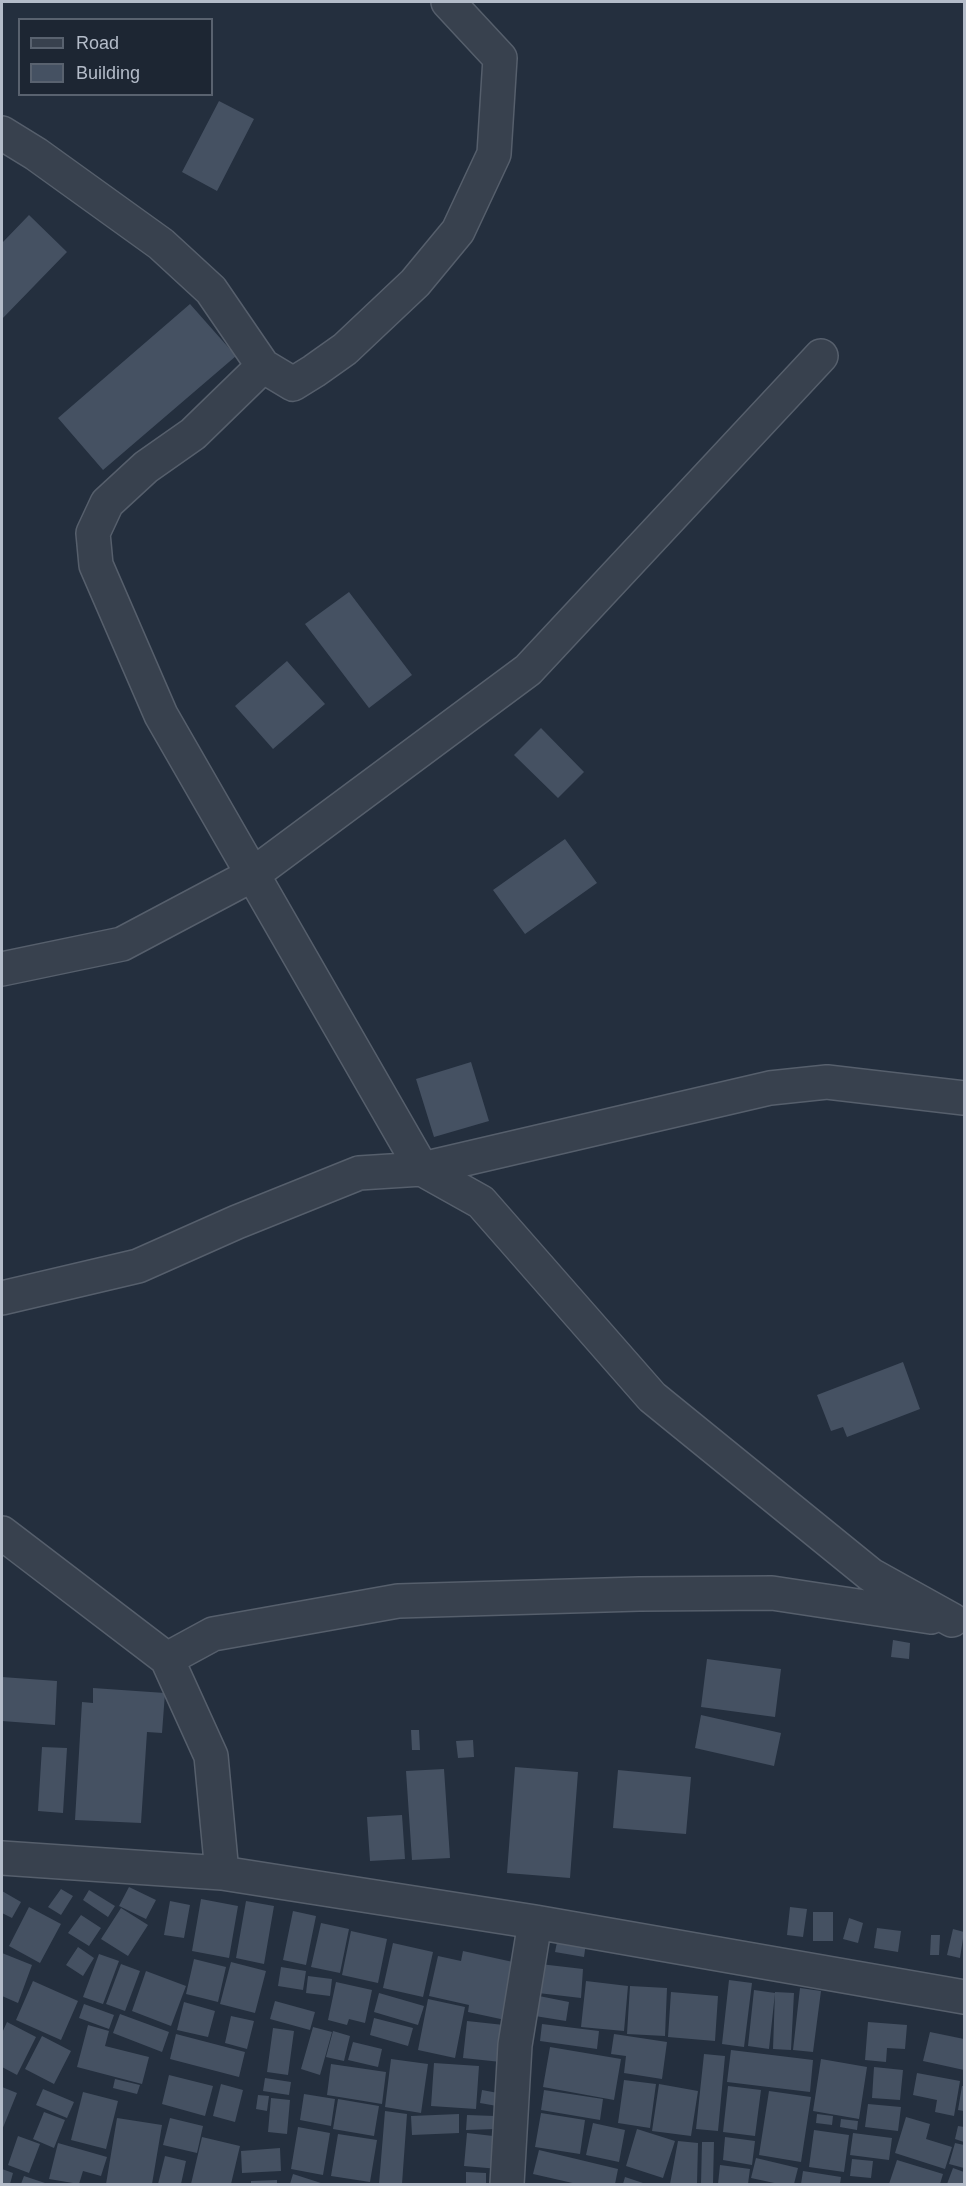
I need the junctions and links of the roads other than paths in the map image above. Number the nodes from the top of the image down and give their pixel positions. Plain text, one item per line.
1 (448, 2) edge
2 (2, 133) edge
3 (821, 356) dead end
4 (263, 366) junction
5 (252, 875) junction
6 (2, 969) edge
7 (964, 1098) edge
8 (422, 1168) junction
9 (2, 1298) edge
10 (2, 1533) edge
11 (958, 1619) edge
12 (167, 1659) junction
13 (2, 1858) edge
14 (222, 1873) junction
15 (536, 1922) junction
16 (964, 1997) edge
17 (507, 2184) edge

1 - 4 street
2 - 4 street
3 - 5 street
4 - 5 street
5 - 6 street
5 - 8 street
7 - 8 street
8 - 9 street
8 - 11 street
10 - 12 street
11 - 12 street
12 - 14 street
13 - 14 street
14 - 15 street
15 - 16 street
15 - 17 street

